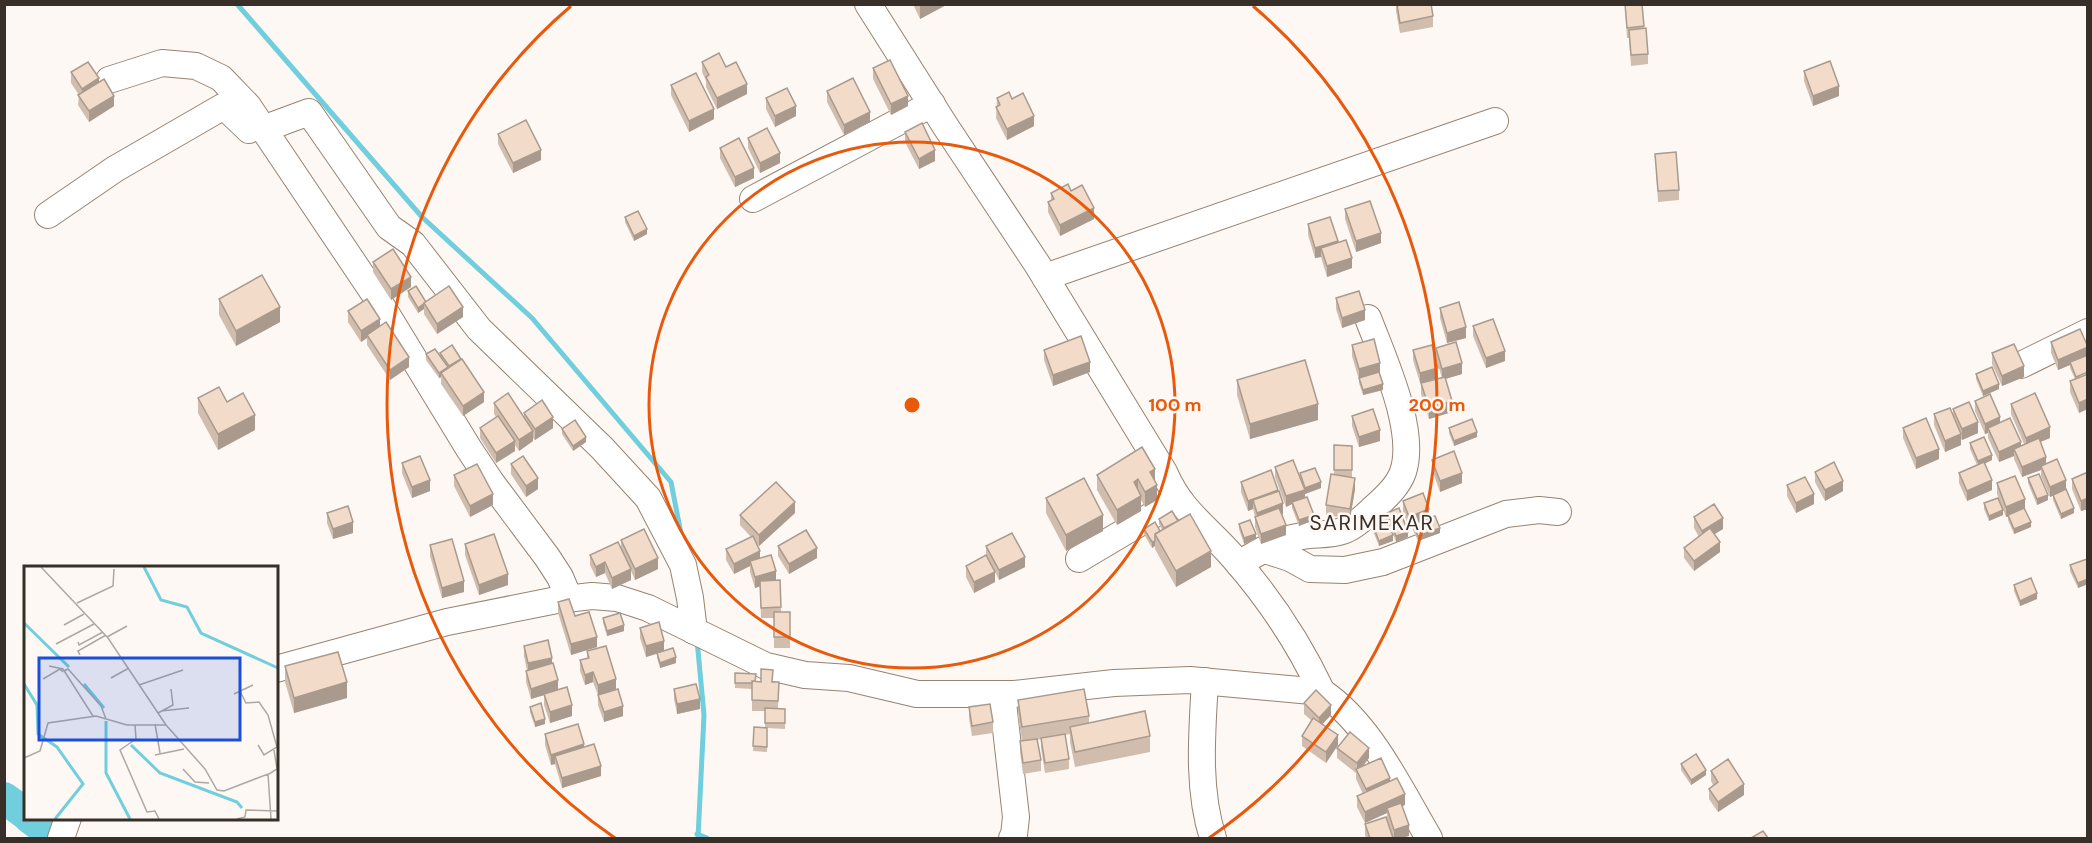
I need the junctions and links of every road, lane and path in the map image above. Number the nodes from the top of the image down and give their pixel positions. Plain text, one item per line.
1 (868, 4) edge
2 (108, 80) edge
3 (932, 104) junction
4 (1495, 121) dead end
5 (266, 134) junction
6 (753, 199) dead end
7 (48, 215) dead end
8 (1045, 277) junction
9 (1368, 318) dead end
10 (2086, 337) edge
11 (2021, 364) edge
12 (1178, 500) junction
13 (1558, 512) dead end
14 (1265, 550) junction
15 (1079, 559) dead end
16 (1239, 564) junction
17 (569, 598) junction
18 (694, 631) junction
19 (278, 668) edge
20 (1205, 681) junction
21 (1322, 692) junction
22 (1002, 694) junction
23 (1012, 838) edge
24 (1213, 838) edge
25 (1429, 838) edge

1 - 3 street
2 - 5 street
3 - 6 street
3 - 8 street
4 - 8 street
5 - 7 street
5 - 17 street
5 - 18 street
8 - 12 street
9 - 14 street
10 - 11 street
12 - 15 street
12 - 16 street
13 - 14 street
14 - 16 street
16 - 21 street
17 - 18 street
17 - 19 street
18 - 22 street
20 - 21 street
20 - 22 street
20 - 24 street
21 - 25 street
22 - 23 street

